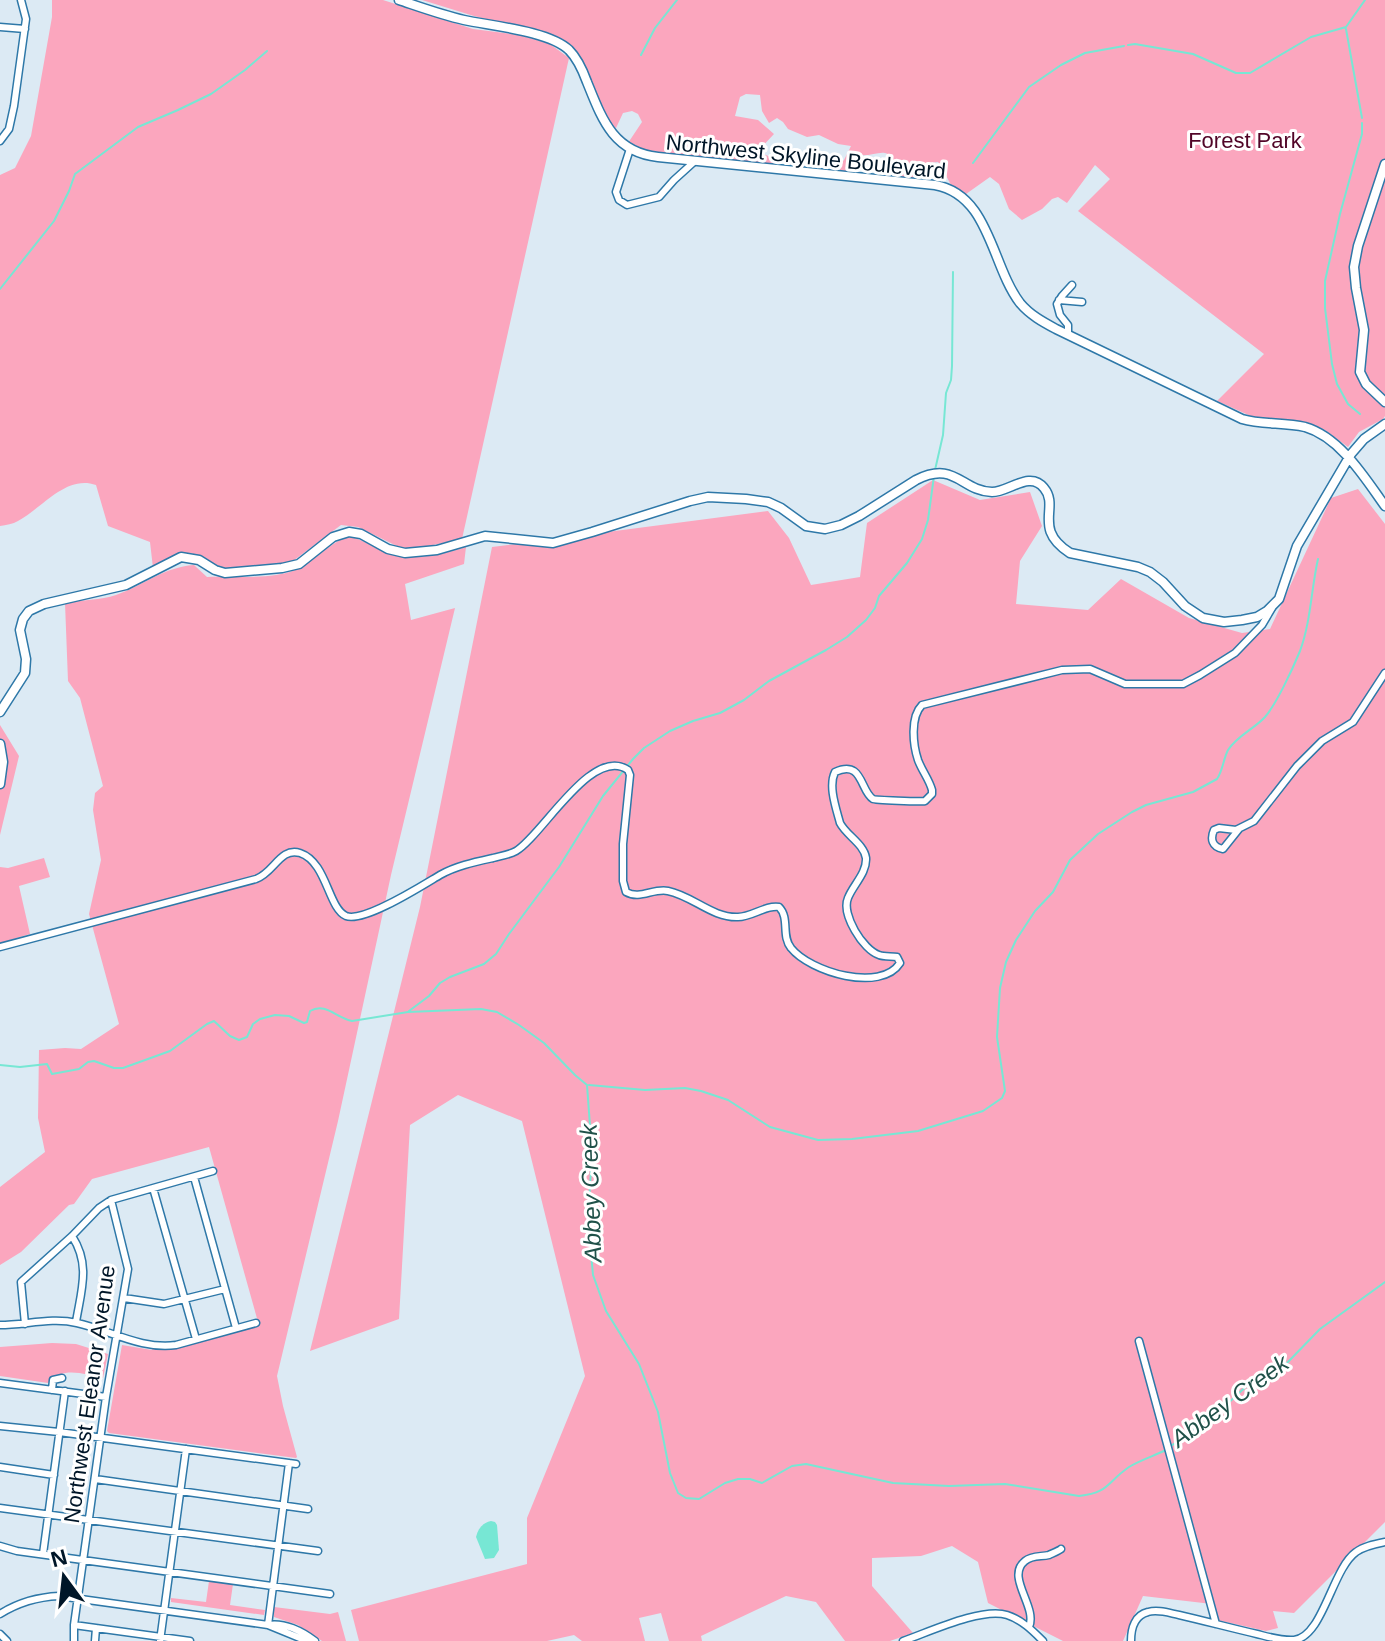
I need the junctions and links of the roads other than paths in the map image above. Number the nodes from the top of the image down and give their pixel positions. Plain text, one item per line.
1 (21, 0) edge
2 (399, 0) edge
3 (0, 27) edge
4 (25, 29) junction
5 (0, 141) edge
6 (630, 149) junction
7 (695, 161) junction
8 (1385, 164) edge
9 (1072, 285) dead end
10 (1059, 300) junction
11 (1082, 302) dead end
12 (1068, 335) junction
13 (1385, 402) edge
14 (1385, 424) edge
15 (1349, 458) junction
16 (1385, 506) edge
17 (1272, 608) junction
18 (1385, 673) edge
19 (0, 712) edge
20 (0, 744) edge
21 (0, 784) edge
22 (1239, 829) junction
23 (0, 947) edge
24 (213, 1171) dead end
25 (194, 1177) junction
26 (153, 1188) junction
27 (111, 1200) junction
28 (72, 1236) junction
29 (225, 1289) junction
30 (124, 1298) junction
31 (184, 1300) junction
32 (76, 1322) junction
33 (256, 1323) dead end
34 (25, 1324) junction
35 (0, 1325) edge
36 (236, 1328) junction
37 (117, 1335) junction
38 (196, 1339) junction
39 (1139, 1341) dead end
40 (62, 1378) dead end
41 (0, 1383) edge
42 (52, 1390) junction
43 (65, 1391) junction
44 (106, 1397) junction
45 (0, 1426) edge
46 (59, 1432) junction
47 (101, 1438) junction
48 (186, 1449) junction
49 (0, 1467) edge
50 (54, 1475) junction
51 (95, 1479) junction
52 (180, 1491) junction
53 (284, 1505) junction
54 (0, 1508) edge
55 (308, 1509) dead end
56 (48, 1515) junction
57 (89, 1520) junction
58 (175, 1532) junction
59 (1385, 1542) edge
60 (0, 1546) edge
61 (279, 1546) junction
62 (1061, 1549) dead end
63 (318, 1551) dead end
64 (43, 1554) junction
65 (84, 1560) junction
66 (170, 1572) junction
67 (273, 1586) junction
68 (330, 1594) dead end
69 (79, 1599) junction
70 (164, 1611) junction
71 (0, 1614) edge
72 (1216, 1624) junction
73 (74, 1625) junction
74 (268, 1625) junction
75 (1029, 1627) junction
76 (96, 1628) junction
77 (0, 1634) edge
78 (139, 1638) edge
79 (161, 1639) edge
80 (7, 1641) edge
81 (74, 1641) edge
82 (95, 1641) edge
83 (190, 1641) edge
84 (307, 1641) edge
85 (315, 1641) edge
86 (903, 1641) edge
87 (1043, 1641) edge
88 (1131, 1641) edge

1 - 4 street
2 - 6 main road
3 - 4 street
4 - 5 street
6 - 7 main road, Northwest Skyline Boulevard
6 - 7 street
7 - 12 main road, Northwest Skyline Boulevard
8 - 13 main road
9 - 10 street
10 - 11 street
10 - 12 street
12 - 15 main road, Northwest Skyline Boulevard
14 - 15 main road
15 - 16 main road, Northwest Skyline Boulevard
15 - 17 main road
17 - 19 main road
17 - 23 street
18 - 22 street
20 - 21 main road
22 - 22 street
24 - 25 street
25 - 26 street
25 - 29 street
26 - 27 street
26 - 31 street
27 - 28 street
27 - 30 street, Northwest Eleanor Avenue
28 - 32 street
28 - 34 street
29 - 31 street
29 - 36 street
30 - 31 street
30 - 37 street, Northwest Eleanor Avenue
31 - 38 street
32 - 34 street
32 - 37 street
33 - 36 street
34 - 35 street
36 - 38 street
37 - 38 street
37 - 44 street, Northwest Eleanor Avenue
39 - 72 street
40 - 42 street
41 - 42 street
42 - 43 street
43 - 44 street
43 - 46 street
44 - 47 street, Northwest Eleanor Avenue
45 - 46 street
46 - 47 street
46 - 50 street
47 - 48 street
47 - 51 street, Northwest Eleanor Avenue
48 - 52 street
48 - 53 street
49 - 50 street
50 - 56 street
51 - 52 street
51 - 57 street, Northwest Eleanor Avenue
52 - 53 street
52 - 58 street
53 - 55 street
53 - 61 street
54 - 56 street
56 - 57 street
56 - 64 street
57 - 58 street
57 - 65 street, Northwest Eleanor Avenue
58 - 61 street
58 - 66 street
59 - 72 street
60 - 64 street
61 - 63 street
61 - 67 street
62 - 75 street
64 - 65 street
65 - 66 street
65 - 69 street, Northwest Eleanor Avenue
66 - 67 street
66 - 70 street
67 - 68 street
67 - 74 street
69 - 70 street
69 - 71 street
69 - 73 street, Northwest Eleanor Avenue
70 - 74 street
70 - 79 street
72 - 88 street
73 - 76 street
73 - 81 street, Northwest Eleanor Avenue
74 - 84 street
74 - 85 street
75 - 86 street
75 - 87 street
76 - 78 street
76 - 82 street
77 - 80 street
78 - 79 street
79 - 83 street

